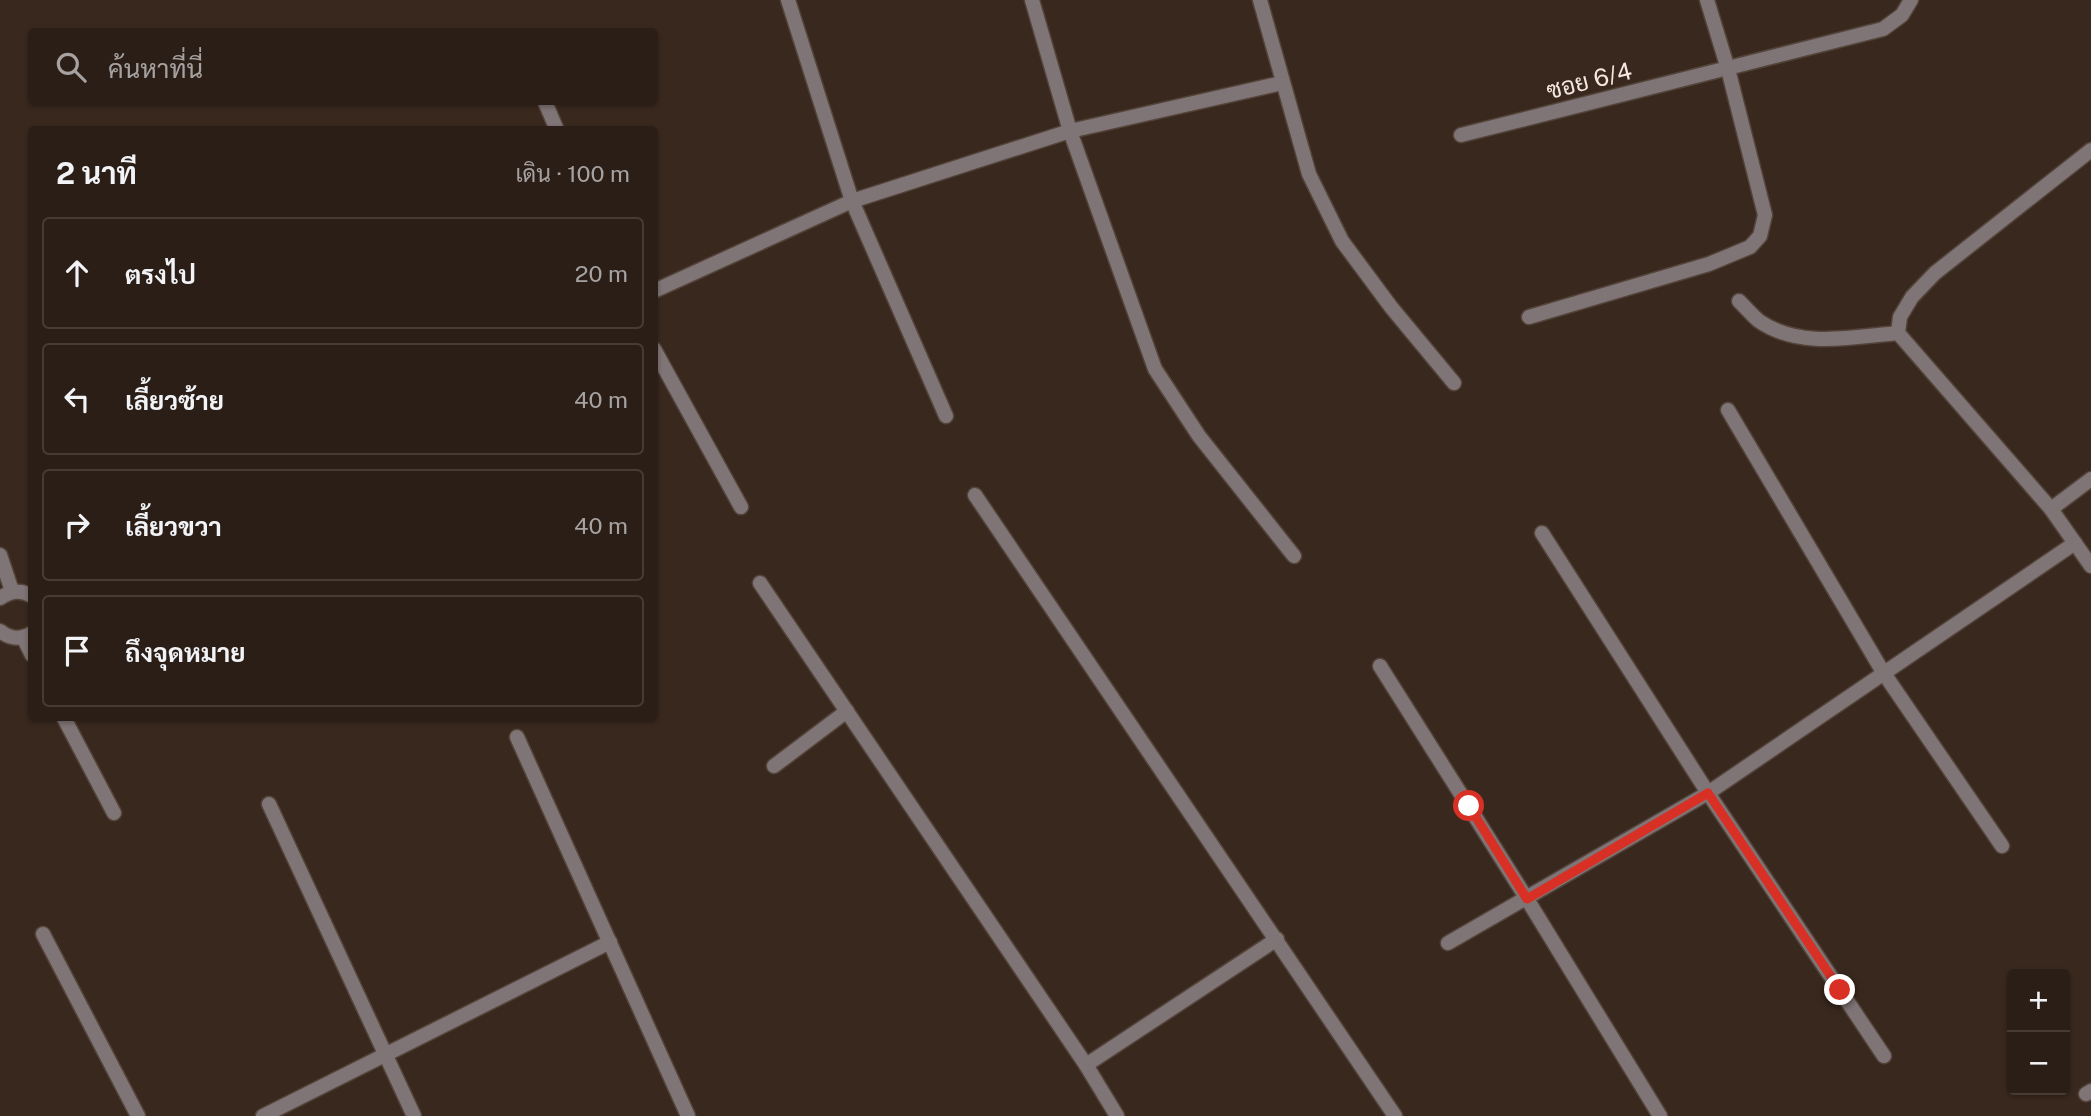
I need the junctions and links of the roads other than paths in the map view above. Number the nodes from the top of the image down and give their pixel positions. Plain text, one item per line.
1 (788, 0) edge
2 (1032, 0) edge
3 (1260, 0) edge
4 (1707, 0) edge
5 (1910, 0) edge
6 (1728, 69) junction
7 (1282, 83) junction
8 (546, 105) edge
9 (555, 126) edge
10 (1070, 131) junction
11 (1461, 135) dead end
12 (2091, 150) edge
13 (852, 201) junction
14 (658, 289) edge
15 (1739, 301) dead end
16 (1530, 317) dead end
17 (1898, 333) junction
18 (658, 356) edge
19 (1454, 383) dead end
20 (1728, 410) dead end
21 (946, 416) dead end
22 (2091, 479) edge
23 (975, 495) dead end
24 (741, 508) dead end
25 (2051, 509) junction
26 (1542, 533) dead end
27 (2075, 543) junction
28 (0, 555) edge
29 (1294, 556) dead end
30 (2091, 566) edge
31 (760, 583) dead end
32 (28, 594) edge
33 (6, 595) edge
34 (0, 631) edge
35 (27, 635) edge
36 (1380, 666) dead end
37 (1883, 672) junction
38 (847, 711) junction
39 (66, 721) edge
40 (517, 737) dead end
41 (774, 766) dead end
42 (1708, 793) junction
43 (269, 804) dead end
44 (114, 813) dead end
45 (2002, 846) dead end
46 (1527, 899) junction
47 (43, 933) dead end
48 (1277, 939) junction
49 (610, 942) junction
50 (1448, 943) dead end
51 (384, 1054) junction
52 (1884, 1056) dead end
53 (1086, 1065) junction
54 (138, 1116) edge
55 (263, 1116) edge
56 (414, 1116) edge
57 (688, 1116) edge
58 (1117, 1116) edge
59 (1395, 1116) edge
60 (1660, 1116) edge

1 - 13 street
2 - 10 street
3 - 7 street
4 - 6 street
5 - 6 street, ซอย 6/4
6 - 11 street, ซอย 6/4
6 - 16 street
7 - 10 street
7 - 19 street
8 - 9 street
10 - 13 street
10 - 29 street
12 - 17 street
13 - 14 street
13 - 21 street
15 - 17 street
17 - 25 street
18 - 24 street
20 - 37 street
22 - 25 street
23 - 48 street
25 - 27 street
26 - 42 street
27 - 30 street
27 - 37 street
28 - 33 street
31 - 38 street
32 - 33 street
34 - 35 street
36 - 46 street
37 - 42 street
37 - 45 street
38 - 41 street
38 - 53 street
39 - 44 street
40 - 49 street
42 - 46 street
42 - 52 street
43 - 51 street
46 - 50 street
46 - 60 street
47 - 54 street
48 - 53 street
48 - 59 street
49 - 51 street
49 - 57 street
51 - 55 street
51 - 56 street
53 - 58 street

